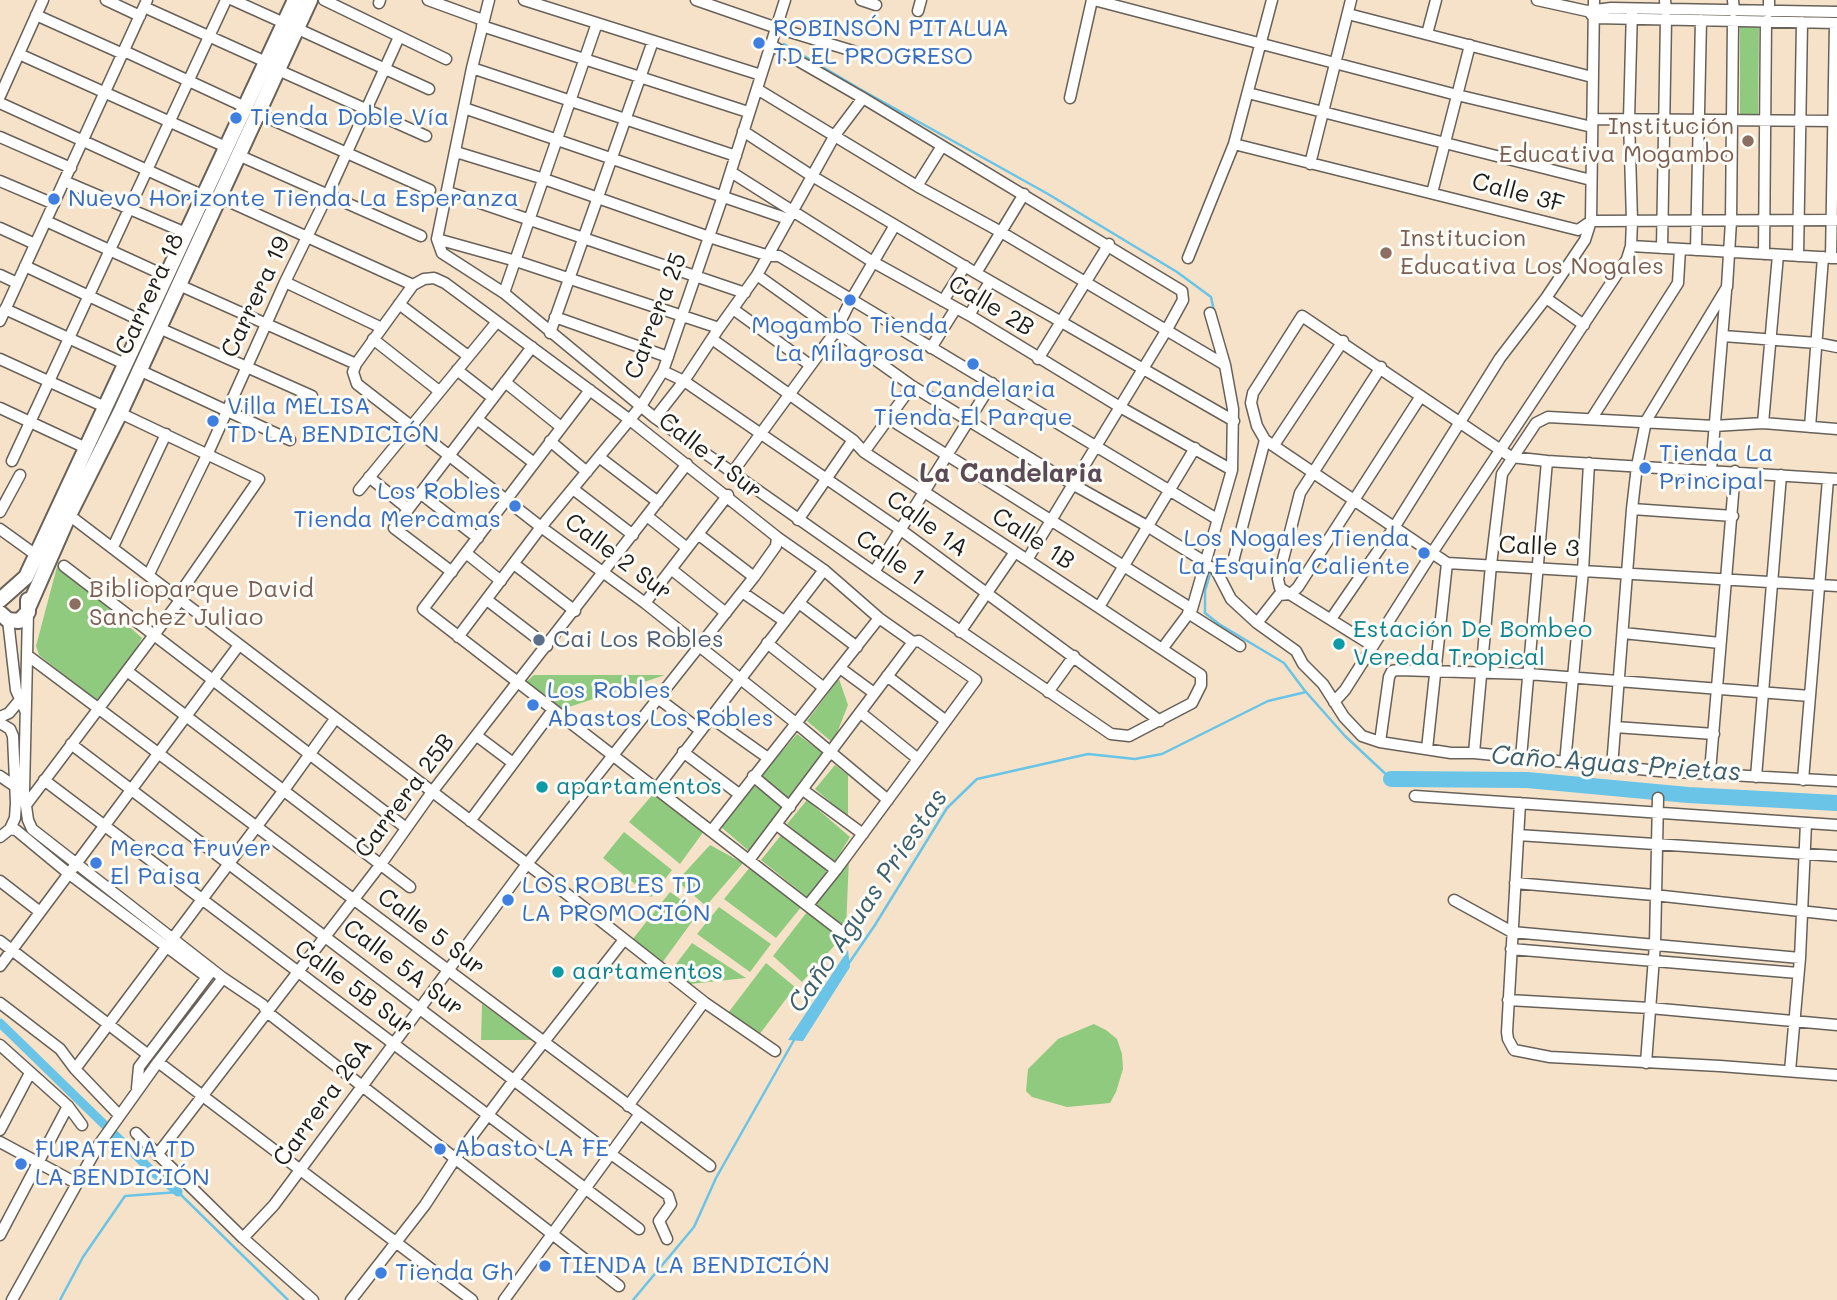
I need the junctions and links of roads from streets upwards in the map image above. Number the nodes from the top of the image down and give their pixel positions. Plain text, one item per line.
1 (106, 0) edge
2 (226, 0) edge
3 (233, 0) edge
4 (295, 0) edge
5 (310, 0) edge
6 (324, 0) edge
7 (428, 0) edge
8 (489, 0) edge
9 (524, 0) edge
10 (696, 0) edge
11 (785, 0) edge
12 (861, 0) edge
13 (921, 0) edge
14 (1093, 0) edge
15 (1272, 0) edge
16 (1351, 0) edge
17 (1436, 0) edge
18 (1537, 0) edge
19 (1769, 0) edge
20 (40, 1) edge
21 (876, 5) dead end
22 (144, 8) edge
23 (1592, 9) edge
24 (1666, 10) edge
25 (1734, 10) edge
26 (918, 11) dead end
27 (1348, 14) junction
28 (1632, 14) junction
29 (36, 15) junction
30 (1767, 16) junction
31 (1836, 19) edge
32 (1700, 20) junction
33 (1802, 22) junction
34 (483, 23) junction
35 (597, 23) junction
36 (291, 26) junction
37 (777, 28) junction
38 (1427, 34) junction
39 (209, 37) junction
40 (399, 37) junction
41 (653, 41) junction
42 (1261, 42) junction
43 (771, 45) junction
44 (1470, 45) junction
45 (853, 51) dead end
46 (123, 52) junction
47 (19, 54) junction
48 (583, 58) junction
49 (446, 59) dead end
50 (266, 62) junction
51 (1336, 62) junction
52 (385, 67) junction
53 (472, 68) junction
54 (278, 70) junction
55 (761, 75) junction
56 (638, 78) junction
57 (1592, 78) junction
58 (189, 79) junction
59 (263, 86) junction
60 (429, 89) dead end
61 (757, 89) junction
62 (105, 91) junction
63 (1248, 93) junction
64 (1457, 95) junction
65 (0, 96) edge
66 (863, 98) junction
67 (1070, 98) dead end
68 (570, 101) junction
69 (0, 103) edge
70 (464, 108) junction
71 (366, 109) junction
72 (251, 110) junction
73 (748, 112) junction
74 (1323, 112) junction
75 (625, 120) junction
76 (1629, 120) junction
77 (1664, 120) junction
78 (1699, 120) junction
79 (1732, 120) junction
80 (1765, 121) junction
81 (1799, 121) junction
82 (1836, 121) edge
83 (170, 122) junction
84 (1592, 123) junction
85 (743, 131) junction
86 (835, 135) junction
87 (426, 136) dead end
88 (0, 137) edge
89 (83, 141) junction
90 (558, 141) junction
91 (1444, 142) junction
92 (1234, 144) junction
93 (942, 146) junction
94 (232, 151) junction
95 (346, 152) junction
96 (456, 152) junction
97 (736, 156) junction
98 (613, 159) junction
99 (1310, 164) junction
100 (71, 168) junction
101 (147, 171) junction
102 (731, 172) junction
103 (812, 176) junction
104 (544, 179) junction
105 (1591, 180) junction
106 (0, 181) edge
107 (64, 181) junction
108 (917, 186) junction
109 (430, 190) dead end
110 (448, 192) junction
111 (1432, 193) junction
112 (328, 194) junction
113 (1024, 194) junction
114 (204, 196) junction
115 (723, 196) junction
116 (219, 197) junction
117 (598, 198) junction
118 (54, 204) junction
119 (129, 209) junction
120 (790, 216) junction
121 (1765, 220) junction
122 (1799, 220) junction
123 (1835, 220) edge
124 (46, 221) junction
125 (529, 221) junction
126 (1591, 221) junction
127 (1632, 221) junction
128 (1662, 221) junction
129 (1697, 221) junction
130 (1731, 221) junction
131 (895, 225) junction
132 (0, 229) edge
133 (1001, 232) junction
134 (186, 233) junction
135 (307, 235) junction
136 (421, 236) dead end
137 (709, 237) junction
138 (437, 239) junction
139 (584, 239) junction
140 (35, 244) junction
141 (1109, 244) junction
142 (1631, 246) junction
143 (1662, 248) junction
144 (1680, 249) junction
145 (1696, 250) junction
146 (109, 252) junction
147 (1729, 252) junction
148 (1764, 254) junction
149 (1778, 255) junction
150 (769, 256) junction
151 (1798, 256) junction
152 (1188, 258) dead end
153 (1830, 258) edge
154 (516, 261) junction
155 (873, 262) junction
156 (25, 266) junction
157 (965, 267) junction
158 (976, 273) junction
159 (0, 275) edge
160 (757, 275) junction
161 (166, 276) junction
162 (696, 276) junction
163 (569, 280) junction
164 (285, 282) junction
165 (990, 282) junction
166 (18, 283) junction
167 (1085, 283) junction
168 (179, 285) junction
169 (413, 285) junction
170 (1727, 287) junction
171 (504, 293) junction
172 (745, 293) junction
173 (89, 296) junction
174 (1546, 298) junction
175 (851, 300) junction
176 (943, 301) junction
177 (399, 304) junction
178 (5, 309) junction
179 (733, 309) junction
180 (956, 309) junction
181 (1210, 313) dead end
182 (969, 315) junction
183 (681, 316) junction
184 (555, 317) junction
185 (0, 320) edge
186 (1062, 321) junction
187 (144, 322) junction
188 (266, 323) junction
189 (496, 323) junction
190 (1584, 325) junction
191 (159, 328) junction
192 (382, 328) junction
193 (719, 328) junction
194 (1166, 331) junction
195 (835, 332) junction
196 (550, 333) junction
197 (1723, 336) junction
198 (69, 339) junction
199 (373, 339) junction
200 (712, 339) junction
201 (1771, 340) junction
202 (1343, 341) junction
203 (1816, 343) junction
204 (532, 347) junction
205 (1837, 347) edge
206 (931, 348) junction
207 (132, 349) junction
208 (468, 356) junction
209 (668, 356) junction
210 (0, 359) edge
211 (1038, 359) junction
212 (143, 363) junction
213 (125, 364) junction
214 (356, 364) junction
215 (810, 365) junction
216 (1224, 365) junction
217 (246, 367) junction
218 (1143, 368) junction
219 (1381, 368) junction
220 (457, 370) junction
221 (663, 371) junction
222 (684, 381) junction
223 (49, 382) junction
224 (505, 382) junction
225 (992, 383) junction
226 (912, 386) junction
227 (590, 390) junction
228 (439, 391) junction
229 (312, 396) dead end
230 (788, 396) junction
231 (1420, 396) junction
232 (493, 398) junction
233 (105, 407) junction
234 (1120, 407) junction
235 (0, 408) edge
236 (226, 412) junction
237 (120, 413) junction
238 (636, 413) junction
239 (655, 418) junction
240 (888, 418) junction
241 (1591, 418) junction
242 (477, 419) junction
243 (1460, 420) junction
244 (1234, 421) junction
245 (1646, 421) junction
246 (969, 422) junction
247 (30, 423) junction
248 (1763, 423) junction
249 (411, 424) junction
250 (1714, 426) junction
251 (561, 427) junction
252 (1810, 427) junction
253 (1837, 429) edge
254 (761, 433) junction
255 (166, 434) junction
256 (290, 440) dead end
257 (853, 440) junction
258 (551, 441) junction
259 (1269, 443) junction
260 (1097, 446) junction
261 (86, 448) junction
262 (1195, 448) junction
263 (1502, 450) junction
264 (864, 452) junction
265 (208, 453) junction
266 (449, 454) junction
267 (947, 455) junction
268 (599, 457) junction
269 (1511, 457) junction
270 (12, 461) dead end
271 (1547, 461) junction
272 (534, 463) junction
273 (1589, 463) junction
274 (687, 464) junction
275 (1637, 466) junction
276 (1232, 470) junction
277 (1711, 470) junction
278 (1735, 471) junction
279 (587, 472) junction
280 (1312, 472) junction
281 (732, 473) junction
282 (20, 475) dead end
283 (1781, 475) junction
284 (369, 477) junction
285 (1833, 479) edge
286 (827, 480) junction
287 (1074, 485) junction
288 (573, 489) junction
289 (359, 490) dead end
290 (1170, 490) junction
291 (924, 492) junction
292 (420, 493) junction
293 (727, 495) junction
294 (507, 500) junction
295 (1352, 500) junction
296 (658, 502) junction
297 (408, 509) junction
298 (1633, 509) junction
299 (0, 512) edge
300 (69, 515) junction
301 (647, 516) junction
302 (1732, 516) junction
303 (1217, 519) junction
304 (798, 520) junction
305 (1052, 521) junction
306 (1147, 526) junction
307 (1395, 526) junction
308 (541, 527) junction
309 (0, 529) edge
310 (901, 530) junction
311 (698, 534) junction
312 (633, 535) junction
313 (777, 537) junction
314 (478, 538) junction
315 (113, 547) junction
316 (687, 548) junction
317 (1015, 552) junction
318 (466, 553) junction
319 (1432, 553) junction
320 (36, 555) junction
321 (1027, 560) junction
322 (1205, 562) junction
323 (1447, 563) junction
324 (514, 564) junction
325 (1491, 565) junction
326 (64, 566) dead end
327 (1124, 566) junction
328 (1215, 568) junction
329 (1538, 568) junction
330 (671, 569) junction
331 (824, 570) junction
332 (1583, 571) junction
333 (452, 572) junction
334 (874, 572) junction
335 (1627, 572) junction
336 (603, 573) junction
337 (149, 574) junction
338 (754, 577) junction
339 (1727, 580) junction
340 (501, 581) junction
341 (1772, 581) junction
342 (1820, 585) junction
343 (1837, 586) edge
344 (743, 592) junction
345 (987, 593) junction
346 (4, 594) edge
347 (1291, 594) junction
348 (179, 598) junction
349 (487, 600) junction
350 (645, 603) junction
351 (799, 603) junction
352 (1099, 607) junction
353 (29, 609) junction
354 (575, 611) junction
355 (1190, 611) junction
356 (726, 613) junction
357 (879, 618) junction
358 (1331, 620) junction
359 (5, 621) edge
360 (784, 621) junction
361 (1257, 623) junction
362 (960, 632) junction
363 (1623, 633) junction
364 (154, 635) junction
365 (458, 637) junction
366 (913, 642) junction
367 (0, 643) edge
368 (767, 643) junction
369 (1720, 643) junction
370 (239, 645) junction
371 (547, 646) junction
372 (857, 646) junction
373 (1240, 646) dead end
374 (1373, 646) junction
375 (700, 647) junction
376 (1162, 649) junction
377 (27, 655) junction
378 (1074, 656) junction
379 (840, 668) junction
380 (127, 671) junction
381 (1196, 672) joint
382 (1434, 672) junction
383 (1482, 674) junction
384 (1528, 674) junction
385 (887, 676) junction
386 (1573, 677) junction
387 (739, 678) junction
388 (1619, 680) junction
389 (212, 681) junction
390 (517, 683) junction
391 (1717, 687) junction
392 (824, 688) junction
393 (1764, 691) junction
394 (1048, 692) junction
395 (874, 693) junction
396 (1811, 696) junction
397 (659, 699) junction
398 (1334, 702) junction
399 (22, 706) junction
400 (98, 709) junction
401 (552, 710) junction
402 (861, 713) junction
403 (186, 716) junction
404 (0, 717) edge
405 (710, 717) junction
406 (335, 719) junction
407 (946, 721) junction
408 (1160, 721) junction
409 (0, 723) edge
410 (797, 724) junction
411 (1615, 727) junction
412 (700, 730) junction
413 (1714, 734) junction
414 (477, 736) junction
415 (1380, 742) junction
416 (71, 744) junction
417 (1427, 749) junction
418 (683, 752) junction
419 (830, 753) junction
420 (1474, 753) junction
421 (158, 754) junction
422 (309, 755) junction
423 (612, 756) junction
424 (768, 758) junction
425 (1521, 758) junction
426 (918, 759) junction
427 (513, 763) junction
428 (1565, 763) junction
429 (1612, 767) junction
430 (1710, 772) junction
431 (0, 776) edge
432 (753, 776) junction
433 (1756, 777) junction
434 (44, 780) junction
435 (1802, 780) junction
436 (1837, 781) edge
437 (16, 787) junction
438 (657, 788) junction
439 (131, 790) junction
440 (284, 790) junction
441 (803, 790) junction
442 (432, 792) junction
443 (740, 794) junction
444 (1415, 796) dead end
445 (1658, 798) dead end
446 (887, 800) junction
447 (1520, 803) junction
448 (26, 805) junction
449 (790, 807) junction
450 (1657, 811) junction
451 (470, 821) junction
452 (1806, 823) junction
453 (105, 825) junction
454 (777, 825) junction
455 (1837, 825) edge
456 (256, 827) junction
457 (406, 828) junction
458 (10, 829) junction
459 (712, 830) junction
460 (863, 834) junction
461 (1518, 835) junction
462 (0, 837) edge
463 (1656, 845) junction
464 (1804, 854) junction
465 (1837, 856) edge
466 (749, 860) junction
467 (76, 863) junction
468 (229, 863) junction
469 (381, 863) junction
470 (527, 864) junction
471 (836, 870) junction
472 (68, 873) junction
473 (0, 881) edge
474 (1515, 883) junction
475 (410, 887) dead end
476 (1654, 895) junction
477 (201, 899) junction
478 (353, 900) junction
479 (1454, 900) dead end
480 (808, 905) junction
481 (40, 912) junction
482 (1802, 912) junction
483 (1837, 915) edge
484 (1512, 932) junction
485 (325, 936) junction
486 (847, 936) dead end
487 (0, 941) edge
488 (624, 941) junction
489 (169, 943) junction
490 (1655, 944) junction
491 (1511, 949) junction
492 (12, 951) junction
493 (1800, 958) junction
494 (1654, 960) junction
495 (0, 966) edge
496 (298, 972) junction
497 (448, 972) junction
498 (210, 973) junction
499 (1798, 973) junction
500 (223, 978) junction
501 (1508, 1000) junction
502 (704, 1002) junction
503 (0, 1003) edge
504 (421, 1008) junction
505 (1650, 1009) junction
506 (267, 1012) junction
507 (1793, 1021) junction
508 (108, 1024) junction
509 (1837, 1025) edge
510 (543, 1043) junction
511 (393, 1044) junction
512 (0, 1045) edge
513 (775, 1051) dead end
514 (148, 1054) junction
515 (158, 1062) junction
516 (1646, 1063) junction
517 (75, 1069) junction
518 (1790, 1071) junction
519 (30, 1073) junction
520 (1837, 1075) edge
521 (514, 1080) junction
522 (361, 1086) junction
523 (137, 1089) junction
524 (202, 1096) junction
525 (68, 1106) junction
526 (628, 1106) junction
527 (488, 1115) junction
528 (639, 1115) junction
529 (118, 1117) junction
530 (82, 1125) dead end
531 (0, 1130) edge
532 (136, 1133) dead end
533 (0, 1143) edge
534 (611, 1154) junction
535 (157, 1155) junction
536 (455, 1159) junction
537 (39, 1164) junction
538 (710, 1166) dead end
539 (300, 1170) junction
540 (76, 1183) junction
541 (586, 1189) junction
542 (639, 1229) dead end
543 (552, 1234) junction
544 (0, 1235) edge
545 (243, 1238) junction
546 (667, 1239) dead end
547 (395, 1241) junction
548 (619, 1286) dead end
549 (12, 1300) edge
550 (313, 1300) edge
551 (351, 1300) edge
552 (472, 1300) edge
553 (504, 1300) edge

1 - 22 street
2 - 39 street
3 - 36 street
4 - 36 street, Carrera 18
5 - 36 street, Carrera 18
6 - 40 street
7 - 34 street
8 - 34 street
9 - 35 street
10 - 37 street
11 - 37 street, Carrera 25
12 - 21 street
13 - 26 street
14 - 42 street
14 - 67 street
15 - 42 street
16 - 27 street
17 - 38 street
18 - 23 street
19 - 30 street
20 - 29 street
22 - 39 street
22 - 46 street
23 - 28 street
23 - 57 street
24 - 25 street
24 - 28 street
24 - 32 street
24 - 77 street
25 - 30 street
25 - 32 street
25 - 79 street
27 - 38 street
27 - 51 street
28 - 76 street
29 - 46 street
29 - 47 street
30 - 31 street
30 - 33 street
30 - 80 street
31 - 33 street
31 - 82 street
32 - 78 street
33 - 81 street
34 - 48 street
34 - 53 street
35 - 41 street
35 - 48 street
36 - 50 street, Carrera 18
36 - 52 street
36 - 54 street, Carrera 18
37 - 43 street, Carrera 25
37 - 45 street
38 - 44 street
39 - 50 street
39 - 58 street
40 - 49 street
40 - 52 street, Carrera 19
41 - 55 street
41 - 56 street
42 - 51 street
42 - 63 street
43 - 55 street, Carrera 25
43 - 66 street
44 - 57 street
44 - 64 street
46 - 58 street
46 - 62 street
47 - 62 street
47 - 65 street
48 - 56 street
48 - 68 street
50 - 59 street, Carrera 18
51 - 64 street
51 - 74 street
52 - 60 street
52 - 71 street, Carrera 19
53 - 68 street
53 - 70 street
54 - 59 street, Carrera 18
54 - 71 street
55 - 61 street, Carrera 25
56 - 73 street
56 - 75 street
57 - 84 street
58 - 72 street
58 - 83 street
59 - 72 street, Carrera 18
61 - 73 street, Carrera 25
61 - 86 street
62 - 83 street
62 - 89 street
63 - 74 street
63 - 92 street
64 - 84 street
64 - 91 street
66 - 86 street
66 - 93 street
68 - 75 street
68 - 90 street
69 - 89 street
70 - 90 street
70 - 96 street
71 - 87 street
71 - 95 street, Carrera 19
72 - 94 street, Carrera 18
72 - 95 street
73 - 85 street, Carrera 25
74 - 91 street
74 - 99 street
75 - 97 street
75 - 98 street
76 - 77 street
76 - 84 street
76 - 127 street
77 - 78 street
77 - 128 street
78 - 79 street
78 - 129 street
79 - 80 street
79 - 130 street
80 - 81 street
80 - 121 street
81 - 82 street
81 - 122 street
82 - 123 street
83 - 94 street
83 - 101 street
84 - 105 street
85 - 97 street, Carrera 25
85 - 103 street
86 - 103 street
86 - 108 street
88 - 100 street
89 - 100 street
89 - 101 street
90 - 98 street
90 - 104 street
91 - 105 street
91 - 111 street
92 - 99 street, Calle 3F
92 - 152 street
93 - 108 street
93 - 113 street
94 - 112 street
94 - 114 street, Carrera 18
94 - 116 street, Carrera 18
95 - 109 street
95 - 112 street, Carrera 19
96 - 104 street
96 - 110 street
97 - 102 street, Carrera 25
98 - 115 street
98 - 117 street
99 - 111 street, Calle 3F
100 - 107 street
101 - 114 street
101 - 119 street
102 - 115 street, Carrera 25
102 - 120 street, Calle 2B
103 - 120 street
103 - 131 street
104 - 117 street
104 - 125 street
105 - 126 street
106 - 118 street
107 - 118 street
107 - 119 street
108 - 133 street
110 - 125 street
110 - 138 street
111 - 126 street, Calle 3F
112 - 135 street, Carrera 19
112 - 136 street
113 - 133 street
113 - 141 street
114 - 134 street, Carrera 18
115 - 120 street
115 - 137 street, Carrera 25
116 - 135 street
116 - 168 street, Carrera 18
117 - 137 street
117 - 139 street
118 - 124 street
119 - 134 street
119 - 146 street
120 - 150 street
120 - 155 street, Calle 2B
121 - 122 street, Calle 3F
121 - 130 street, Calle 3F
121 - 148 street
122 - 123 street, Calle 3F
122 - 151 street
123 - 153 street
124 - 140 street
124 - 146 street
125 - 139 street
125 - 154 street
126 - 127 street, Calle 3F
126 - 174 street
127 - 128 street, Calle 3F
127 - 142 street
128 - 129 street, Calle 3F
128 - 143 street
129 - 130 street, Calle 3F
129 - 145 street
130 - 147 street
131 - 155 street
131 - 157 street
132 - 140 street
133 - 158 street
133 - 167 street
134 - 161 street, Carrera 18
135 - 164 street, Carrera 19
135 - 169 street
137 - 150 street
137 - 162 street, Carrera 25
138 - 154 street
138 - 171 street
139 - 162 street
139 - 163 street
140 - 156 street
141 - 167 street
141 - 194 street
142 - 143 street
142 - 190 street
143 - 144 street
144 - 145 street
144 - 241 street
145 - 147 street
146 - 161 street
146 - 173 street
147 - 148 street
147 - 170 street
148 - 149 street
149 - 151 street
149 - 201 street
150 - 160 street
150 - 175 street
151 - 153 street
153 - 203 street
154 - 163 street
154 - 171 street
155 - 175 street
155 - 176 street, Calle 2B
156 - 166 street
156 - 173 street
157 - 158 street
157 - 176 street
158 - 165 street
159 - 166 street
160 - 172 street
160 - 195 street
161 - 187 street, Carrera 18
162 - 172 street
162 - 183 street, Carrera 25
163 - 183 street
163 - 184 street
164 - 188 street, Carrera 19
164 - 192 street
165 - 182 street
165 - 186 street
166 - 178 street
167 - 186 street
167 - 194 street
168 - 188 street
168 - 191 street, Carrera 18
169 - 177 street
169 - 189 street, Calle 1 Sur
170 - 197 street
170 - 245 street
171 - 196 street
172 - 179 street
173 - 187 street
173 - 198 street
174 - 190 street
174 - 243 street
175 - 195 street
175 - 206 street
176 - 180 street, Calle 2B
177 - 192 street
177 - 208 street
178 - 185 street
178 - 198 street
179 - 193 street
179 - 215 street
180 - 182 street, Calle 2B
180 - 206 street
181 - 216 street
182 - 211 street, Calle 2B
183 - 193 street
183 - 209 street, Carrera 25
184 - 196 street
184 - 209 street
186 - 211 street
186 - 218 street
187 - 207 street, Carrera 18
188 - 214 street
188 - 217 street, Carrera 19
189 - 204 street, Calle 1 Sur
189 - 208 street
190 - 263 street
191 - 212 street, Carrera 18
191 - 217 street
192 - 199 street
193 - 200 street
194 - 216 street
194 - 218 street
195 - 215 street
195 - 226 street
196 - 238 street, Calle 1
197 - 201 street
197 - 250 street
198 - 213 street
198 - 223 street
199 - 214 street
199 - 228 street
200 - 222 street
200 - 230 street, Calle 1B
201 - 203 street
201 - 248 street
202 - 219 street
202 - 259 street
202 - 259 street
203 - 205 street
203 - 252 street
204 - 224 street
204 - 227 street, Calle 1 Sur
206 - 225 street
207 - 212 street
207 - 213 street, Carrera 18
208 - 220 street
209 - 221 street, Carrera 25
210 - 223 street
211 - 234 street, Calle 2B
212 - 236 street
212 - 237 street, Carrera 18
213 - 233 street, Carrera 18
214 - 249 street, Calle 2 Sur
215 - 230 street
216 - 244 street
217 - 229 street
217 - 236 street, Carrera 19
218 - 234 street
218 - 244 street
219 - 231 street
219 - 280 street
220 - 228 street
220 - 232 street
221 - 222 street, Calle 1A
221 - 238 street, Carrera 25
222 - 239 street
222 - 254 street, Calle 1A
223 - 233 street
223 - 247 street
224 - 232 street
224 - 251 street
225 - 246 street
225 - 260 street
226 - 240 street
226 - 246 street
227 - 238 street, Calle 1 Sur
227 - 251 street
228 - 249 street
230 - 254 street
230 - 257 street, Calle 1B
231 - 243 street
231 - 295 street
232 - 242 street
233 - 261 street, Carrera 18
234 - 260 street
234 - 262 street, Calle 2B
235 - 247 street
236 - 256 street
236 - 265 street, Carrera 19
237 - 255 street
237 - 300 street, Carrera 18
238 - 239 street, Calle 1
238 - 268 street, Carrera 25
238 - 274 street, Calle 1 Sur
239 - 281 street, Calle 1
240 - 264 street
240 - 267 street
241 - 245 street
241 - 269 street
242 - 266 street
242 - 272 street
243 - 263 street
243 - 307 street
244 - 276 street
245 - 250 street
245 - 275 street
246 - 267 street
246 - 287 street
247 - 261 street
247 - 270 street
248 - 250 street
248 - 252 street
249 - 266 street, Calle 2 Sur
249 - 284 street
250 - 277 street
251 - 258 street
252 - 253 street
254 - 281 street
254 - 286 street, Calle 1A
255 - 265 street
255 - 315 street
257 - 264 street, Calle 1B
257 - 286 street
258 - 272 street
258 - 279 street
259 - 280 street
259 - 328 street
260 - 287 street
260 - 290 street
261 - 320 street, Carrera 18
262 - 276 street, Calle 2B
262 - 290 street
263 - 269 street
263 - 319 street
264 - 291 street, Calle 1B
265 - 337 street, Carrera 19
265 - 348 street
266 - 292 street
266 - 294 street, Calle 2 Sur
267 - 291 street
267 - 305 street
268 - 279 street, Carrera 25
268 - 296 street
269 - 271 street
269 - 325 street
271 - 273 street
271 - 329 street
272 - 294 street
273 - 275 street
273 - 332 street
274 - 293 street, Calle 1 Sur
274 - 296 street, Carrera 25B
275 - 277 street
275 - 298 street
276 - 303 street
277 - 278 street
278 - 283 street
278 - 302 street
279 - 288 street, Carrera 25
280 - 295 street
280 - 347 street
281 - 304 street, Calle 1
282 - 299 street
283 - 285 street
283 - 341 street
284 - 289 street
284 - 297 street
285 - 342 street
286 - 304 street
286 - 310 street, Calle 1A
287 - 305 street
287 - 306 street
288 - 308 street, Carrera 25
288 - 312 street
290 - 303 street
290 - 306 street
291 - 310 street
291 - 317 street, Calle 1B
292 - 297 street
292 - 314 street
293 - 311 street
293 - 313 street, Calle 1 Sur
294 - 308 street, Calle 2 Sur
294 - 314 street
295 - 307 street
295 - 347 street
296 - 301 street, Carrera 25B
297 - 333 street
298 - 302 street
298 - 335 street
300 - 315 street
300 - 353 street, Carrera 18
301 - 312 street, Carrera 25B
301 - 316 street
302 - 339 street
303 - 322 street
304 - 334 street, Calle 1
305 - 321 street
305 - 327 street
306 - 322 street
306 - 327 street
307 - 319 street
307 - 358 street
308 - 324 street, Carrera 25
308 - 336 street, Calle 2 Sur
309 - 320 street
310 - 334 street
310 - 345 street, Calle 1A
311 - 316 street
311 - 338 street
312 - 336 street, Carrera 25B
313 - 331 street, Calle 1 Sur
313 - 338 street, Carrera 26A
314 - 318 street
315 - 337 street
316 - 330 street
317 - 321 street, Calle 1B
317 - 345 street
318 - 333 street
318 - 340 street
319 - 323 street
319 - 374 street
320 - 346 street, Carrera 18
321 - 352 street, Calle 1B
322 - 328 street
322 - 355 street
323 - 325 street, Calle 3
323 - 382 street
324 - 340 street, Carrera 25
324 - 354 street
325 - 329 street, Calle 3
325 - 383 street
326 - 364 street
327 - 352 street
327 - 355 street
328 - 361 street
329 - 332 street, Calle 3
329 - 384 street
330 - 350 street
330 - 356 street
331 - 351 street
331 - 357 street, Calle 1 Sur
332 - 335 street, Calle 3
332 - 386 street
333 - 365 street
334 - 362 street, Calle 1
335 - 339 street, Calle 3
335 - 363 street
336 - 350 street, Calle 2 Sur
336 - 354 street, Carrera 25B
337 - 348 street
338 - 344 street, Carrera 26A
339 - 341 street, Calle 3
339 - 369 street
340 - 349 street, Carrera 25
341 - 342 street, Calle 3
341 - 393 street
342 - 343 street, Calle 3
342 - 396 street
344 - 356 street, Carrera 26A
344 - 360 street
345 - 362 street
345 - 378 street, Calle 1A
346 - 353 street
347 - 358 street
347 - 361 street
348 - 364 street
348 - 370 street
349 - 365 street, Carrera 25
349 - 371 street
350 - 375 street, Calle 2 Sur
351 - 360 street
351 - 372 street
352 - 376 street, Calle 1B
353 - 359 street
353 - 377 street
354 - 371 street, Carrera 25B
355 - 373 street
355 - 376 street
356 - 375 street, Carrera 26A
357 - 366 street, Calle 1 Sur
357 - 372 street
358 - 374 street
359 - 367 street
359 - 399 street
360 - 368 street
361 - 398 street
362 - 394 street, Calle 1
363 - 369 street
363 - 388 street
364 - 380 street
364 - 389 street
365 - 390 street
366 - 385 street
366 - 407 street, Calle 1 Sur
368 - 387 street
368 - 392 street
369 - 391 street
370 - 389 street
370 - 406 street
371 - 390 street, Carrera 25B
372 - 379 street
374 - 398 street
375 - 387 street, Calle 2 Sur
375 - 397 street, Carrera 26A
376 - 381 street, Calle 1B
377 - 399 street
377 - 400 street, Calle 5 Sur
378 - 394 street
378 - 408 street, Calle 1A
379 - 392 street
379 - 395 street
380 - 400 street
380 - 403 street
381 - 408 street, Calle 1
382 - 383 street
382 - 415 street
382 - 417 street
383 - 384 street
383 - 420 street
384 - 386 street
384 - 425 street
385 - 395 street
385 - 407 street
386 - 388 street
386 - 428 street
387 - 405 street
387 - 410 street, Calle 2 Sur
388 - 391 street
388 - 411 street
389 - 403 street
389 - 422 street
390 - 401 street
390 - 414 street, Carrera 25B
391 - 393 street
391 - 413 street
392 - 410 street
393 - 396 street
393 - 433 street
394 - 408 street, Calle 1
395 - 402 street
396 - 435 street
397 - 412 street
397 - 423 street, Carrera 26A
398 - 415 street
399 - 404 street
399 - 448 street
400 - 416 street
400 - 421 street, Calle 5 Sur
401 - 423 street
401 - 427 street
402 - 419 street
402 - 426 street
403 - 421 street
403 - 440 street
405 - 412 street
405 - 424 street
406 - 422 street
406 - 442 street
407 - 426 street
409 - 437 street
410 - 419 street, Calle 2 Sur
410 - 424 street
411 - 413 street
411 - 429 street
412 - 418 street
413 - 430 street
414 - 427 street
414 - 442 street, Carrera 25B
415 - 417 street
416 - 434 street
416 - 439 street, Calle 5A Sur
417 - 420 street
418 - 438 street
418 - 443 street
419 - 441 street
419 - 446 street, Calle 2 Sur
420 - 425 street
421 - 439 street
421 - 456 street, Calle 5 Sur
422 - 440 street
422 - 457 street
423 - 438 street
423 - 470 street, Carrera 26A
424 - 432 street
425 - 428 street
426 - 446 street
427 - 451 street
428 - 429 street
429 - 430 street
430 - 433 street
431 - 437 street
432 - 443 street
432 - 449 street
433 - 435 street
434 - 448 street
434 - 453 street, Calle 5B Sur
435 - 436 street
437 - 458 street
438 - 459 street
439 - 453 street
439 - 468 street, Calle 5A Sur
440 - 456 street
440 - 469 street
441 - 449 street
441 - 460 street
442 - 451 street
442 - 457 street, Carrera 25B
443 - 459 street
444 - 447 street
445 - 450 street
446 - 460 street
447 - 450 street
447 - 461 street
448 - 467 street
449 - 454 street
450 - 452 street
450 - 463 street
451 - 470 street
452 - 455 street
452 - 464 street
453 - 467 street
453 - 477 street, Calle 5B Sur
454 - 466 street
454 - 471 street
456 - 468 street
456 - 478 street, Calle 5 Sur
457 - 469 street, Carrera 25B
458 - 462 street
458 - 472 street
459 - 466 street
460 - 471 street
461 - 463 street
461 - 474 street
463 - 464 street
463 - 476 street
464 - 465 street
464 - 482 street
466 - 480 street
467 - 472 street
467 - 489 street
468 - 477 street
468 - 485 street, Calle 5A Sur
469 - 475 street
469 - 478 street, Carrera 25B
470 - 488 street
470 - 497 street, Carrera 26A
471 - 480 street
472 - 481 street
472 - 489 street
473 - 481 street
474 - 476 street
474 - 484 street
476 - 482 street
476 - 490 street
477 - 489 street
477 - 496 street, Calle 5B Sur
478 - 485 street, Carrera 25B
478 - 497 street, Calle 5 Sur
479 - 484 street
480 - 486 street
481 - 492 street
482 - 483 street
482 - 493 street
484 - 490 street
484 - 491 street
485 - 496 street, Carrera 25B
485 - 504 street, Calle 5A Sur
487 - 492 street
488 - 502 street
488 - 510 street
489 - 498 street
489 - 508 street
490 - 493 street
490 - 494 street
491 - 494 street
491 - 501 street
492 - 495 street
492 - 508 street
493 - 499 street
494 - 499 street
494 - 505 street
496 - 506 street, Carrera 25B
496 - 511 street, Calle 5B Sur
497 - 504 street, Carrera 26A
497 - 510 street, Calle 5 Sur
498 - 500 street
498 - 514 street
499 - 507 street
500 - 506 street
500 - 515 street
501 - 505 street
501 - 516 street
502 - 513 street
502 - 526 street
503 - 517 street
504 - 511 street, Carrera 26A
504 - 521 street, Calle 5A Sur
505 - 507 street
505 - 516 street
506 - 522 street
506 - 524 street, Carrera 25B
507 - 509 street
507 - 518 street
508 - 514 street
508 - 517 street
510 - 521 street
510 - 526 street, Calle 5 Sur
511 - 522 street, Carrera 26A
511 - 527 street, Calle 5B Sur
512 - 519 street
514 - 523 street
515 - 523 street
515 - 524 street
516 - 518 street
517 - 529 street
518 - 520 street
519 - 525 street
519 - 531 street
521 - 527 street
521 - 534 street, Calle 5A Sur
522 - 536 street
522 - 539 street, Carrera 26A
523 - 529 street
524 - 535 street, Carrera 25B
524 - 539 street
525 - 530 street
525 - 537 street
526 - 528 street, Calle 5 Sur
527 - 536 street
527 - 541 street, Calle 5B Sur
528 - 534 street
528 - 538 street, Calle 5 Sur
529 - 540 street
532 - 535 street
533 - 537 street
534 - 541 street
534 - 546 street, Calle 5A Sur
535 - 545 street
536 - 543 street
536 - 547 street
537 - 540 street
537 - 544 street
539 - 545 street, Carrera 26A
539 - 547 street
540 - 549 street
541 - 542 street, Calle 5B Sur
541 - 543 street
543 - 548 street
543 - 553 street
545 - 550 street
547 - 551 street
547 - 552 street

